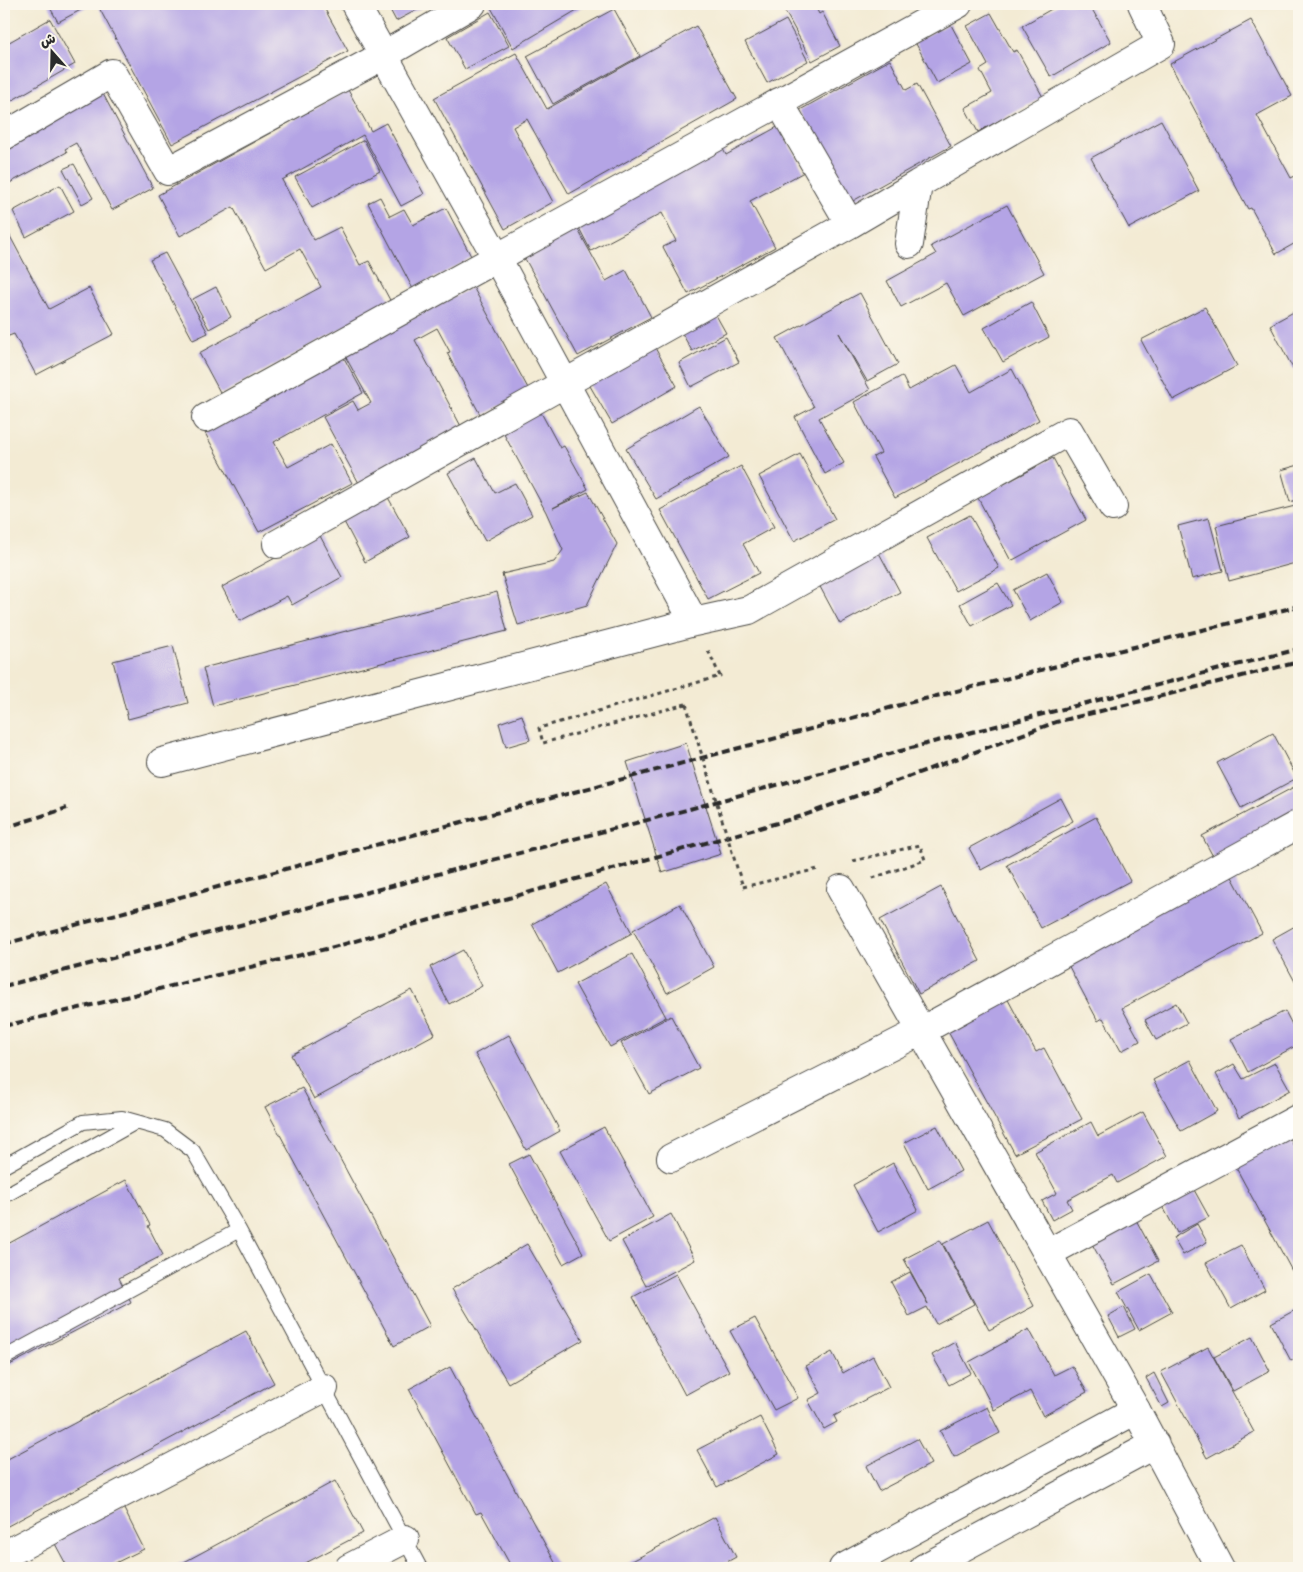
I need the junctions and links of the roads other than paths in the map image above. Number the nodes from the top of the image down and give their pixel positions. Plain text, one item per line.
1 (355, 4) edge
2 (472, 4) edge
3 (958, 4) edge
4 (1142, 4) edge
5 (384, 55) junction
6 (780, 102) junction
7 (4, 136) edge
8 (918, 184) junction
9 (850, 224) junction
10 (909, 244) dead end
11 (497, 258) junction
12 (564, 383) junction
13 (206, 418) dead end
14 (1113, 507) dead end
15 (277, 544) dead end
16 (694, 622) junction
17 (162, 762) dead end
18 (1299, 824) edge
19 (841, 889) road end
20 (923, 1030) junction
21 (1299, 1118) edge
22 (136, 1122) junction
23 (671, 1158) dead end
24 (4, 1166) edge
25 (4, 1196) edge
26 (239, 1230) junction
27 (1048, 1253) junction
28 (4, 1358) edge
29 (324, 1388) junction
30 (1136, 1410) junction
31 (1155, 1444) junction
32 (405, 1539) junction
33 (4, 1555) edge
34 (350, 1568) edge
35 (420, 1568) edge
36 (843, 1568) edge
37 (924, 1568) edge
38 (1220, 1568) edge

1 - 5 street
2 - 5 street
3 - 6 street
4 - 8 street
5 - 7 street
5 - 11 street
6 - 9 street
6 - 11 street
8 - 9 street
8 - 10 street
9 - 12 street
11 - 12 street
11 - 13 street
12 - 15 street
12 - 16 street
14 - 16 street
16 - 17 street
18 - 20 street
19 - 20 street
20 - 23 street
20 - 27 street
21 - 27 street
22 - 24 lane
22 - 25 lane
22 - 26 lane
26 - 28 lane
26 - 29 lane
27 - 30 street
29 - 32 lane
29 - 33 street
30 - 31 street
30 - 36 street
31 - 37 street
31 - 38 street
32 - 34 street
32 - 35 lane

